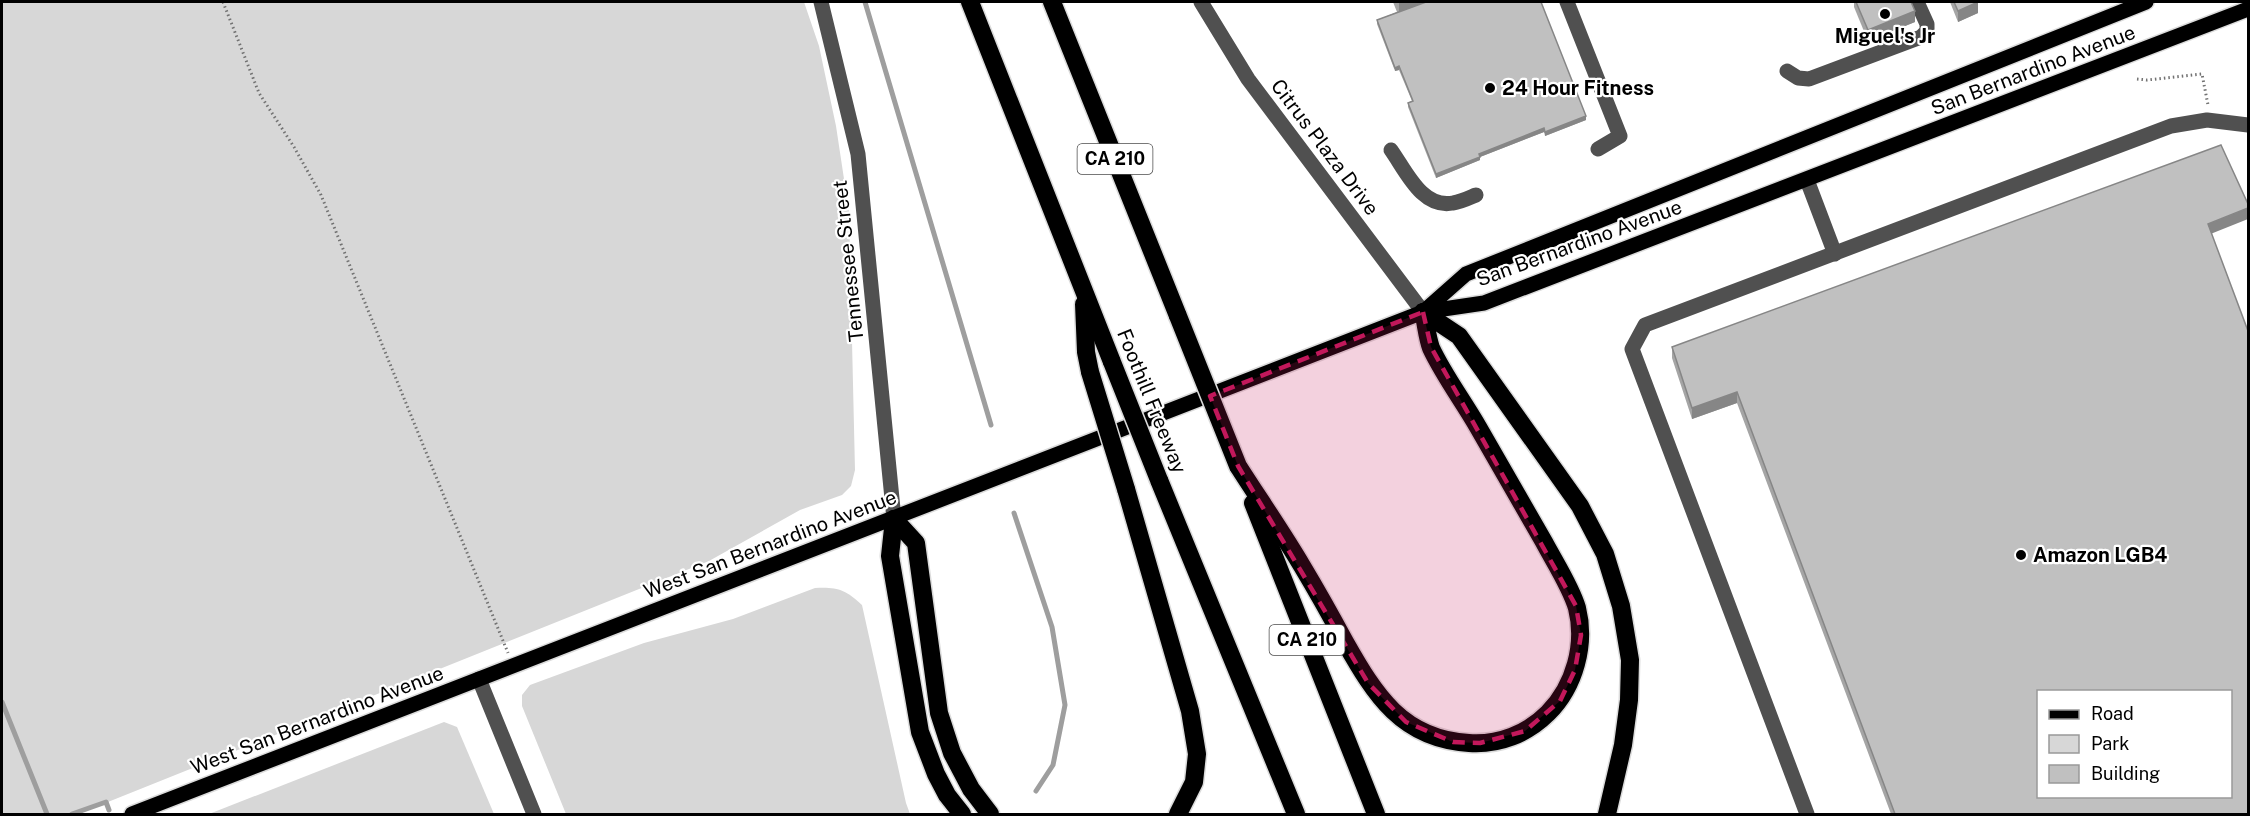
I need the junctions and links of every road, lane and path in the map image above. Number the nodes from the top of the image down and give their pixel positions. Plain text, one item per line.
1 (223, 2) edge
2 (821, 2) edge
3 (970, 2) edge
4 (1052, 2) edge
5 (1201, 2) edge
6 (1567, 2) edge
7 (1917, 2) edge
8 (2146, 2) edge
9 (2248, 9) edge
10 (1787, 71) dead end
11 (2137, 79) dead end
12 (2205, 120) junction
13 (2248, 125) edge
14 (1598, 149) dead end
15 (1391, 150) dead end
16 (1807, 180) junction
17 (1476, 195) dead end
18 (1835, 254) junction
19 (1083, 288) junction
20 (1423, 312) junction
21 (1238, 466) junction
22 (894, 519) junction
23 (513, 666) junction
24 (479, 680) junction
25 (132, 814) edge
26 (534, 814) edge
27 (962, 814) edge
28 (990, 814) edge
29 (1178, 814) edge
30 (1296, 814) edge
31 (1376, 814) edge
32 (1607, 814) edge
33 (1807, 814) edge

1 - 23 path
2 - 22 street, Tennessee Street
3 - 19 highway, Foothill Freeway
4 - 21 highway, CA 210, bridge
5 - 20 street, Citrus Plaza Drive
6 - 14 street
7 - 10 street
8 - 20 main road, San Bernardino Avenue
9 - 16 main road, San Bernardino Avenue
11 - 12 path
12 - 13 street
12 - 18 street
15 - 17 street
16 - 18 street
16 - 20 main road, San Bernardino Avenue
18 - 33 street
19 - 29 highway, bridge
19 - 30 highway, Foothill Freeway, bridge
20 - 21 highway
20 - 22 main road, West San Bernardino Avenue
20 - 32 highway
21 - 31 highway, CA 210
22 - 23 main road, West San Bernardino Avenue
22 - 27 highway
22 - 28 highway
23 - 24 main road, West San Bernardino Avenue
24 - 25 main road, West San Bernardino Avenue
24 - 26 street

